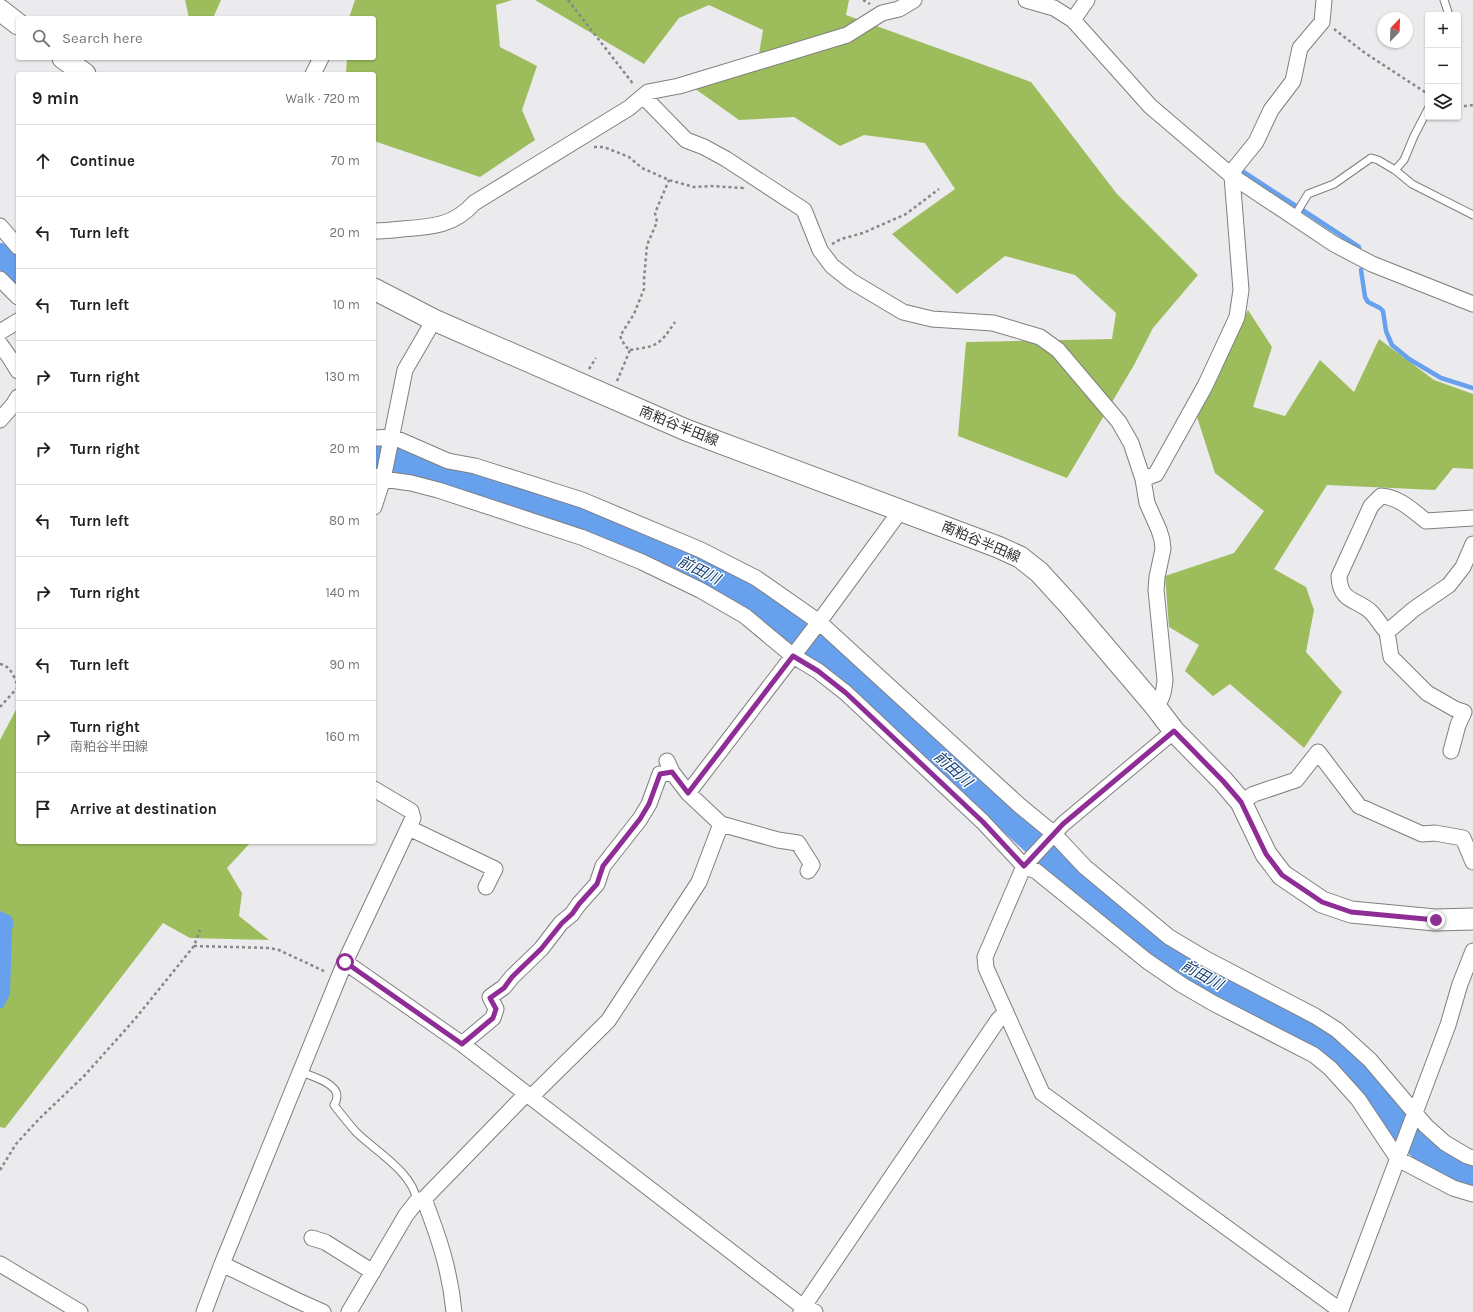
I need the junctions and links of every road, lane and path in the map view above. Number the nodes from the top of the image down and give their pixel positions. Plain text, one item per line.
1 (568, 0) edge
2 (914, 0) edge
3 (1026, 0) edge
4 (1087, 0) edge
5 (1324, 0) edge
6 (1444, 0) edge
7 (0, 10) edge
8 (1448, 12) edge
9 (1073, 20) junction
10 (16, 22) edge
11 (1322, 22) junction
12 (66, 60) edge
13 (320, 60) edge
14 (82, 72) edge
15 (314, 72) edge
16 (1425, 92) edge
17 (643, 96) junction
18 (1473, 105) edge
19 (1461, 107) edge
20 (1425, 115) edge
21 (592, 147) dead end
22 (1395, 170) junction
23 (748, 174) junction
24 (1232, 176) junction
25 (669, 180) junction
26 (939, 189) dead end
27 (1473, 215) edge
28 (1294, 218) junction
29 (0, 226) edge
30 (376, 231) edge
31 (16, 245) edge
32 (820, 250) junction
33 (0, 279) edge
34 (376, 290) edge
35 (16, 294) edge
36 (1473, 304) edge
37 (434, 320) junction
38 (16, 322) edge
39 (675, 322) dead end
40 (0, 332) edge
41 (0, 344) edge
42 (630, 350) junction
43 (16, 368) edge
44 (610, 397) junction
45 (16, 400) edge
46 (0, 420) edge
47 (393, 437) junction
48 (376, 438) edge
49 (379, 478) edge
50 (1144, 479) junction
51 (376, 495) edge
52 (901, 510) junction
53 (1473, 518) edge
54 (1473, 544) edge
55 (817, 625) junction
56 (1386, 632) junction
57 (796, 653) junction
58 (0, 664) edge
59 (16, 682) edge
60 (16, 688) edge
61 (1155, 706) junction
62 (0, 707) edge
63 (1174, 731) junction
64 (1450, 751) dead end
65 (376, 790) edge
66 (688, 793) junction
67 (1241, 802) junction
68 (721, 824) junction
69 (409, 828) junction
70 (1053, 833) junction
71 (1473, 862) edge
72 (1026, 863) junction
73 (808, 871) dead end
74 (486, 887) dead end
75 (1473, 919) edge
76 (200, 930) dead end
77 (194, 946) junction
78 (1473, 952) edge
79 (345, 962) junction
80 (339, 978) junction
81 (1006, 1012) junction
82 (462, 1044) junction
83 (301, 1072) junction
84 (528, 1096) junction
85 (1414, 1113) junction
86 (1399, 1155) junction
87 (1473, 1158) edge
88 (0, 1170) edge
89 (1473, 1194) edge
90 (420, 1200) junction
91 (312, 1238) dead end
92 (0, 1264) edge
93 (222, 1264) junction
94 (372, 1272) junction
95 (806, 1310) edge
96 (80, 1312) edge
97 (204, 1312) edge
98 (323, 1312) edge
99 (349, 1312) edge
100 (454, 1312) edge
101 (1340, 1312) edge

1 - 17 path
2 - 17 street
3 - 9 street
4 - 9 street
5 - 11 street
6 - 8 lane
7 - 10 main road
9 - 24 street
11 - 16 path
11 - 24 street
12 - 14 main road
13 - 15 street
17 - 23 street
17 - 30 street
18 - 19 path
20 - 22 lane
21 - 25 path
22 - 27 lane
22 - 28 lane
23 - 25 path
23 - 32 street
24 - 28 street
24 - 50 street
25 - 42 path
26 - 32 path
28 - 36 street
29 - 31 street
32 - 50 street
33 - 35 street
34 - 37 main road, 南粕谷半田線
37 - 44 main road, 南粕谷半田線
37 - 47 street
38 - 40 street
39 - 42 path
41 - 43 street
42 - 44 path
44 - 52 main road, 南粕谷半田線
45 - 46 street
47 - 48 street
47 - 49 street
47 - 55 street
49 - 51 street
49 - 57 street
50 - 61 street
52 - 55 street
52 - 61 main road, 南粕谷半田線
53 - 56 street
54 - 56 street
55 - 57 street
55 - 70 street
56 - 64 street
57 - 66 street
57 - 72 street
58 - 59 path
60 - 62 path
61 - 63 main road, 南粕谷半田線
63 - 67 main road, 南粕谷半田線
63 - 70 street
65 - 69 street
66 - 68 street
66 - 82 street
67 - 71 street
67 - 75 main road, 南粕谷半田線
68 - 73 street
68 - 84 street
69 - 74 street
69 - 79 street
70 - 72 street
70 - 85 street
72 - 81 street
72 - 86 street
76 - 77 path
77 - 80 path
77 - 88 path
78 - 85 street
79 - 80 street
79 - 82 street
80 - 83 street
81 - 95 street
81 - 101 street
82 - 84 street
83 - 90 lane
83 - 93 street
84 - 90 street
84 - 95 street
85 - 86 street
85 - 87 street
86 - 89 street
86 - 101 street
90 - 94 street
90 - 100 street
91 - 94 street
92 - 96 street
93 - 97 street
93 - 98 street
94 - 99 street

